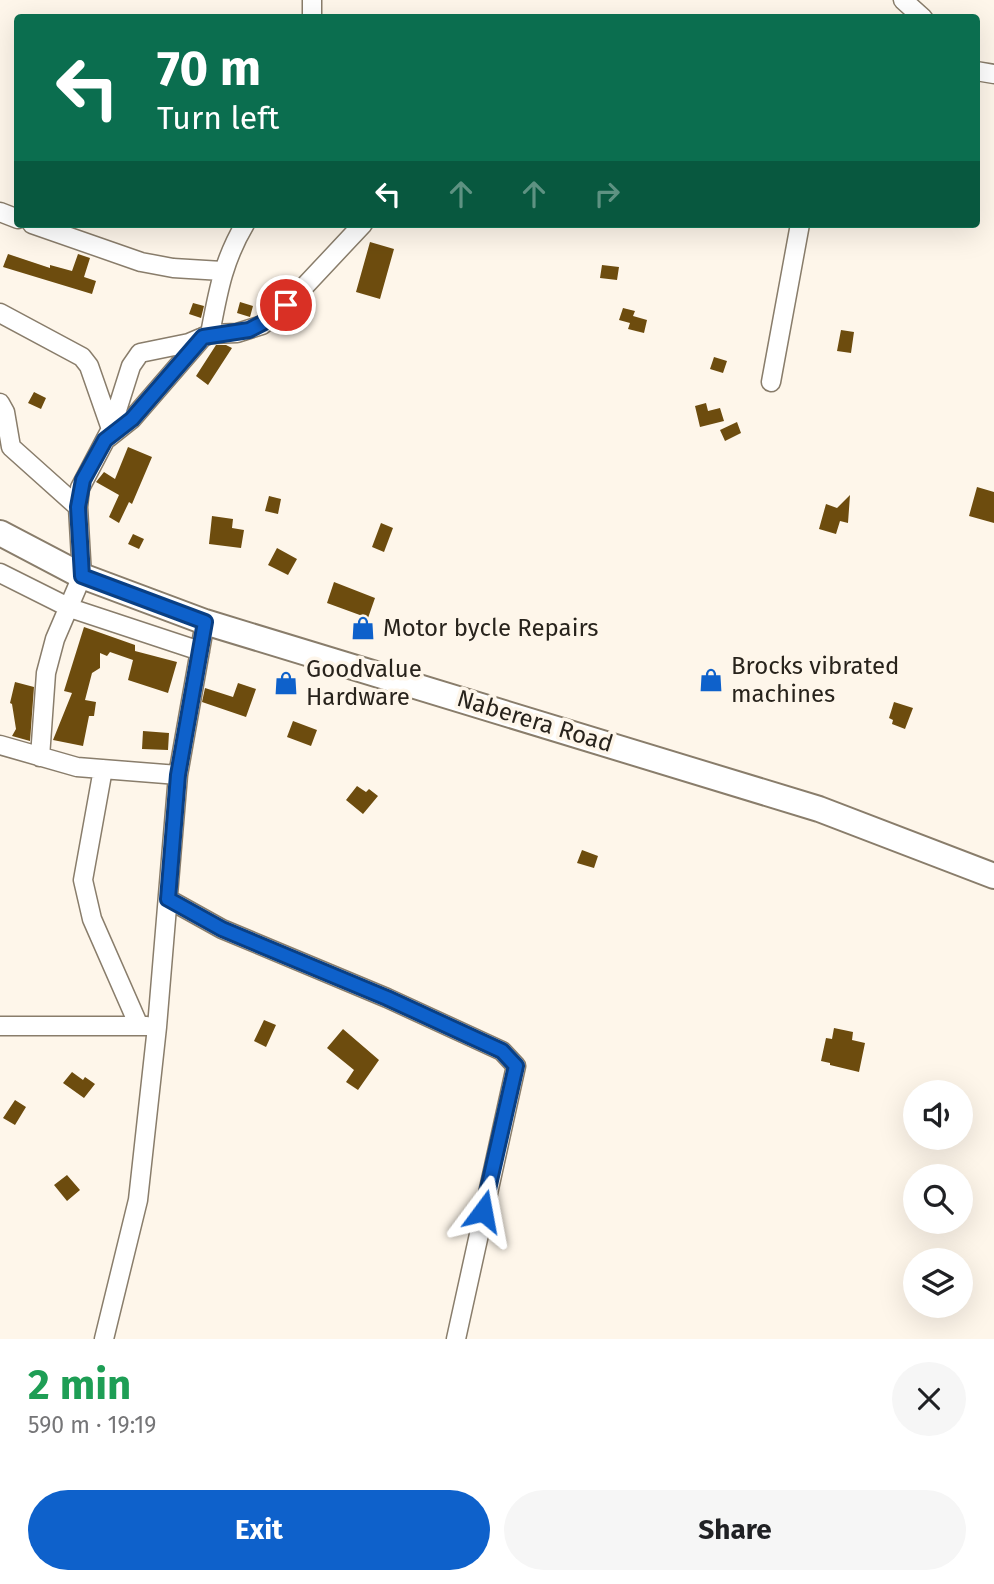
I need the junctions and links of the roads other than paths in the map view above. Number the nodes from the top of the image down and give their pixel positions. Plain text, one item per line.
1 (903, 0) edge
2 (919, 14) edge
3 (43, 228) edge
4 (243, 228) edge
5 (359, 228) edge
6 (799, 228) edge
7 (222, 271) junction
8 (0, 313) edge
9 (207, 335) junction
10 (771, 382) dead end
11 (0, 403) edge
12 (108, 435) junction
13 (78, 507) junction
14 (0, 533) edge
15 (0, 573) edge
16 (82, 576) junction
17 (70, 608) junction
18 (205, 622) junction
19 (200, 651) junction
20 (0, 745) edge
21 (40, 757) junction
22 (103, 769) junction
23 (178, 775) junction
24 (994, 876) edge
25 (168, 899) junction
26 (0, 1027) edge
27 (148, 1027) junction
28 (104, 1339) edge
29 (456, 1339) edge

1 - 2 street
3 - 7 street
4 - 7 street
5 - 9 street
6 - 10 street
7 - 9 street
8 - 12 street
9 - 12 street
9 - 12 street
11 - 13 street
12 - 13 street
13 - 16 street
14 - 16 street, Naberera Road
15 - 17 street
16 - 17 street
16 - 18 street, Naberera Road
17 - 19 street
17 - 21 street
18 - 19 street
18 - 24 street, Naberera Road
19 - 23 street
20 - 21 street
21 - 22 street
22 - 23 street
22 - 27 street
23 - 25 street
25 - 27 street
25 - 29 street
26 - 27 street
27 - 28 street

